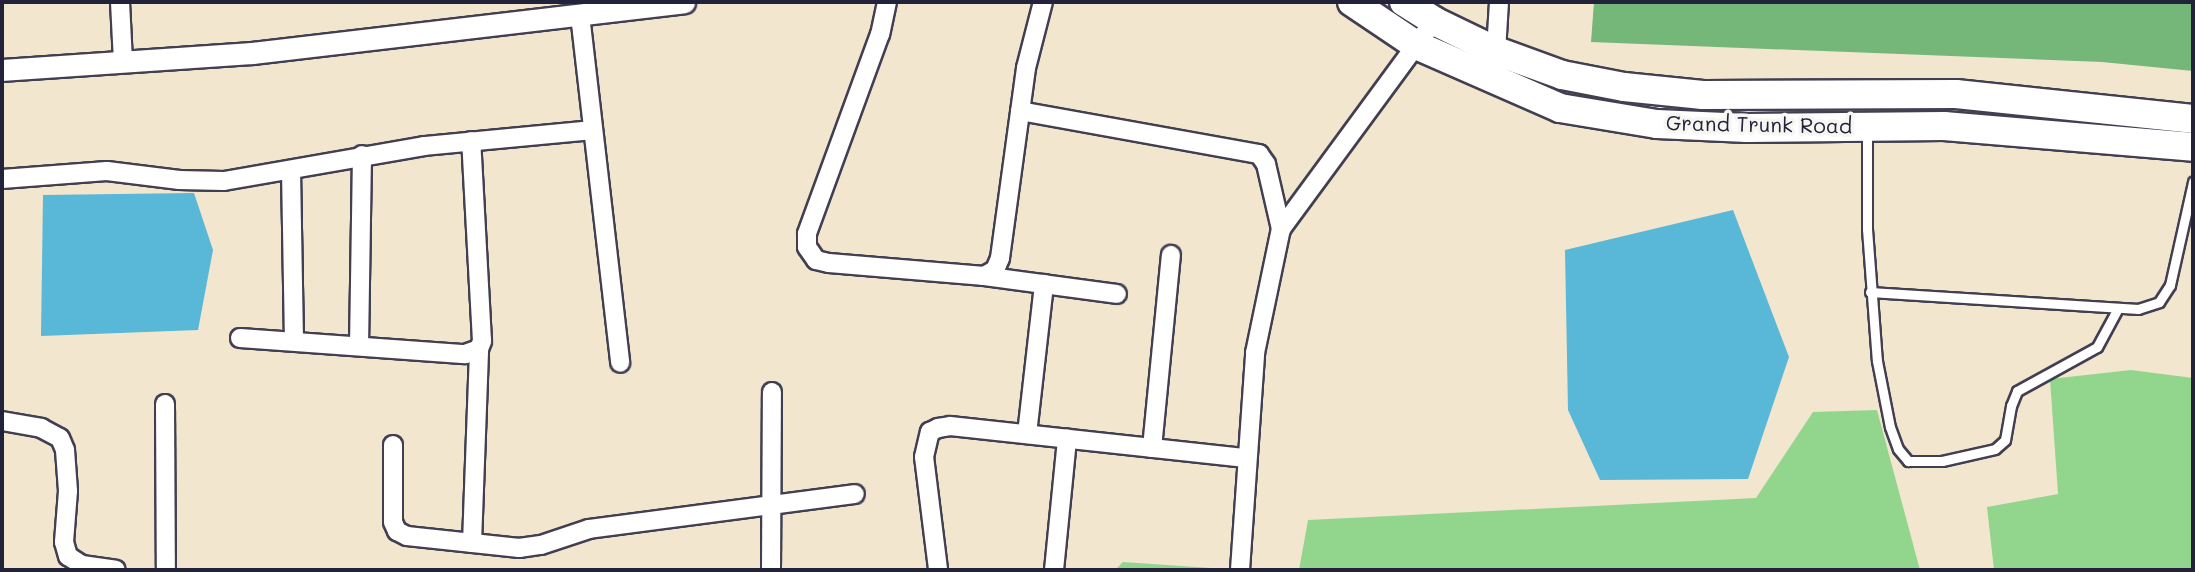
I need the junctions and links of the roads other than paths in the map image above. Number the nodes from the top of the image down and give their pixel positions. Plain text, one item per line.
1 (120, 2) edge
2 (684, 2) edge
3 (887, 2) edge
4 (1043, 2) edge
5 (1352, 2) edge
6 (1404, 2) edge
7 (1499, 2) edge
8 (580, 15) junction
9 (1434, 22) junction
10 (1416, 45) junction
11 (1496, 51) junction
12 (123, 62) junction
13 (2, 71) edge
14 (1020, 111) junction
15 (2193, 119) edge
16 (1867, 125) junction
17 (593, 130) junction
18 (471, 141) junction
19 (2193, 147) edge
20 (362, 155) junction
21 (291, 170) junction
22 (2, 179) edge
23 (2193, 182) edge
24 (1281, 229) junction
25 (1171, 256) dead end
26 (984, 276) junction
27 (1044, 284) junction
28 (1870, 292) junction
29 (1117, 294) dead end
30 (2118, 308) junction
31 (240, 338) dead end
32 (294, 341) junction
33 (359, 346) junction
34 (480, 349) junction
35 (620, 363) dead end
36 (772, 391) dead end
37 (165, 404) dead end
38 (2, 421) edge
39 (1027, 434) junction
40 (1067, 439) junction
41 (393, 445) dead end
42 (1152, 447) junction
43 (1246, 458) junction
44 (855, 494) dead end
45 (770, 505) junction
46 (472, 543) junction
47 (938, 569) edge
48 (116, 570) edge
49 (166, 570) edge
50 (771, 570) edge
51 (1054, 570) edge
52 (1240, 570) edge

1 - 12 street
2 - 8 street
3 - 26 street
4 - 14 street
5 - 10 highway, Grand Trunk Road
6 - 9 highway, Grand Trunk Road
7 - 11 street
8 - 12 street
8 - 17 street
9 - 10 street
9 - 11 highway, Grand Trunk Road
10 - 16 highway, Grand Trunk Road
10 - 24 street
11 - 15 highway, Grand Trunk Road
12 - 13 street
14 - 24 street
14 - 26 street
16 - 19 highway, Grand Trunk Road
16 - 28 lane
17 - 18 street
17 - 35 street
18 - 20 street
18 - 34 street
20 - 21 street
20 - 33 street
21 - 22 street
21 - 32 street
23 - 30 lane
24 - 43 street
25 - 42 street
26 - 27 street
27 - 29 street
27 - 39 street
28 - 30 lane
28 - 30 lane
31 - 32 street
32 - 33 street
33 - 34 street
34 - 46 street
36 - 45 street
37 - 49 street
38 - 48 street
39 - 40 street
39 - 47 street
40 - 42 street
40 - 51 street
41 - 46 street
42 - 43 street
43 - 52 street
44 - 45 street
45 - 46 street
45 - 50 street

